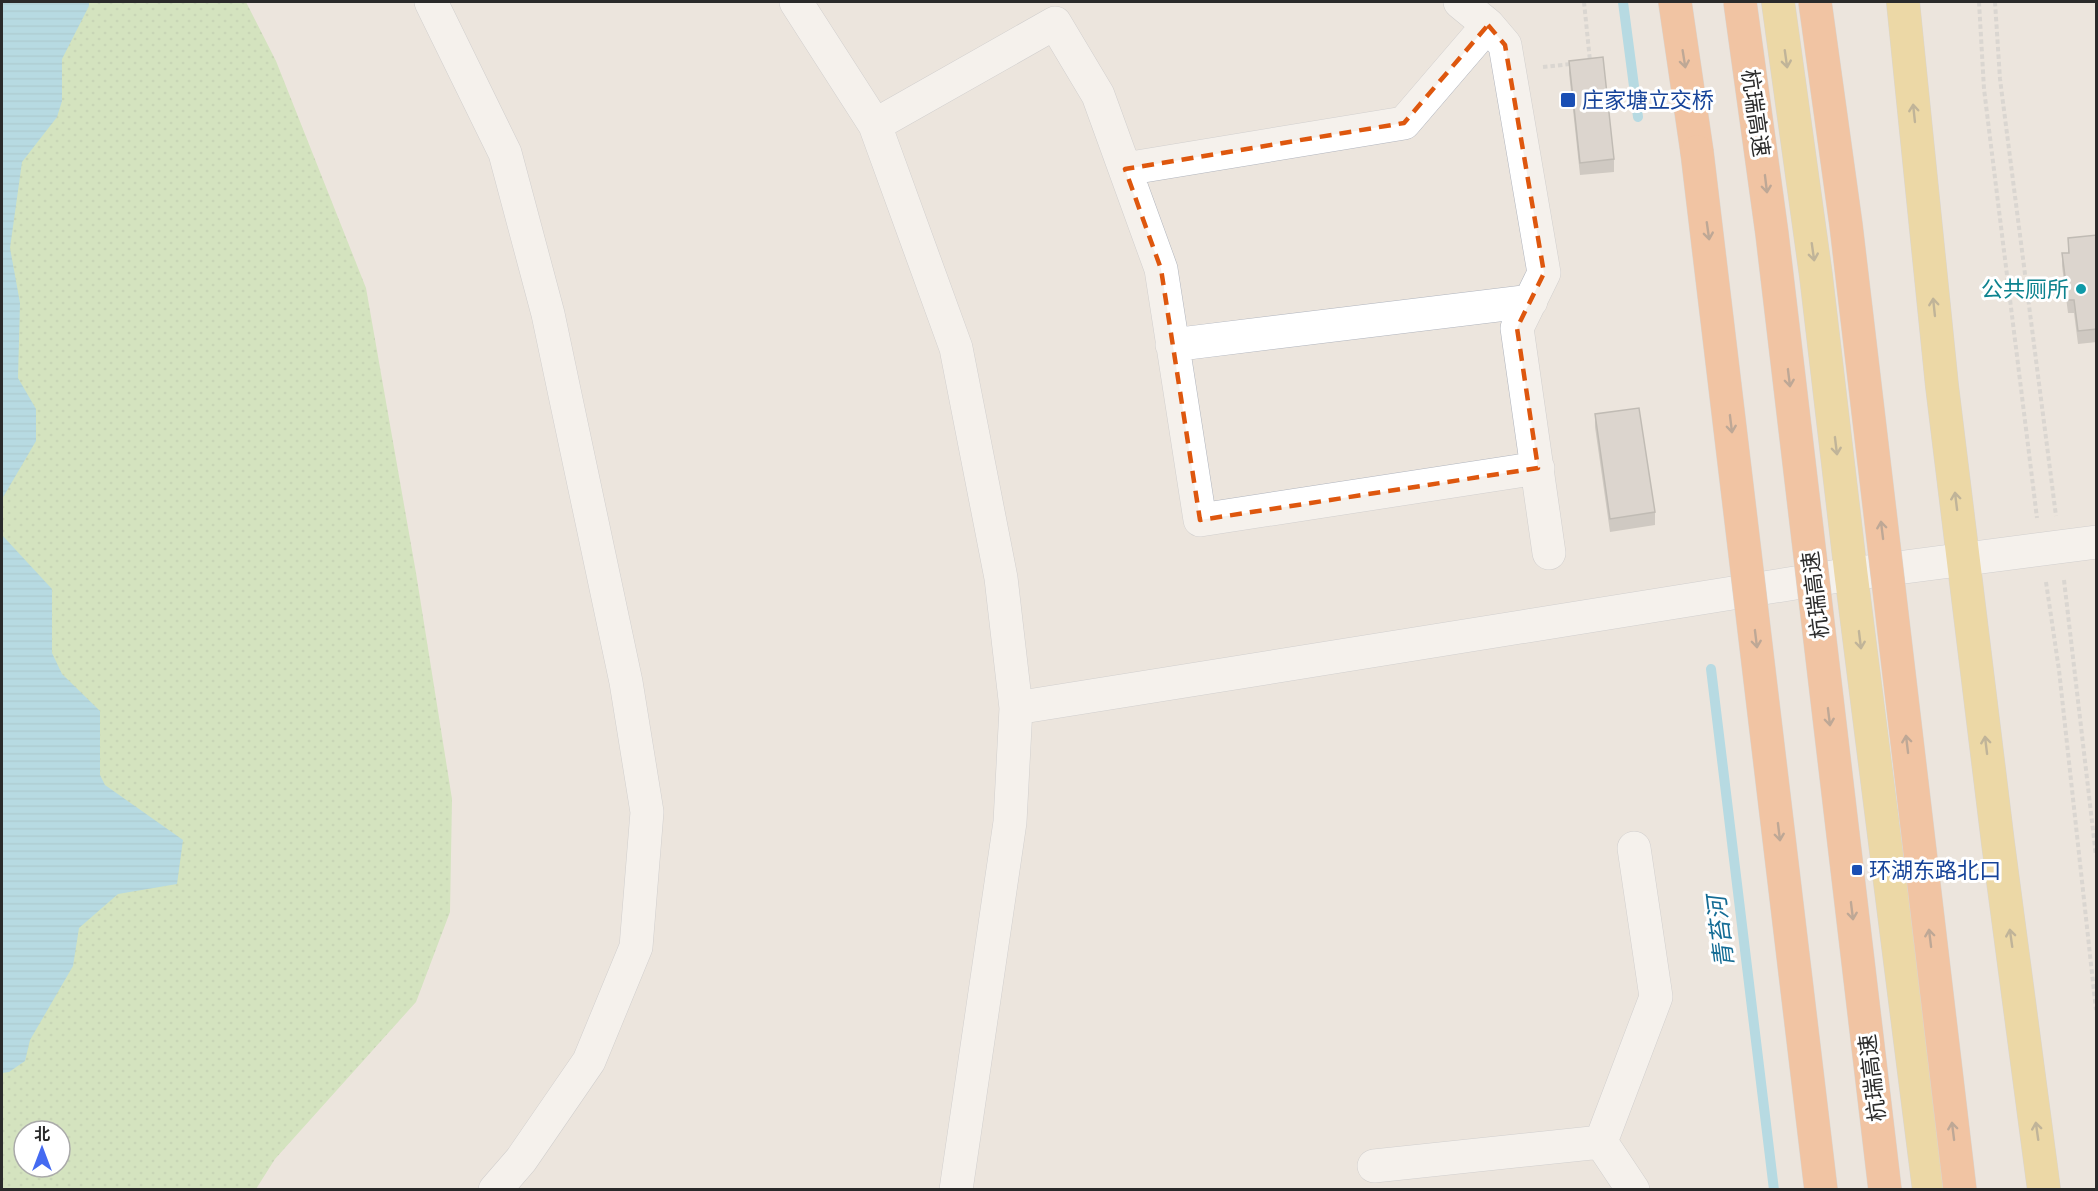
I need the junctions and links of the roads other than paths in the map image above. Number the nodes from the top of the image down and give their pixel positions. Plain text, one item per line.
1 (431, 2) edge
2 (796, 2) edge
3 (1460, 2) edge
4 (1675, 2) edge
5 (1740, 2) edge
6 (1778, 2) edge
7 (1815, 2) edge
8 (1903, 2) edge
9 (1488, 25) junction
10 (875, 124) junction
11 (1125, 169) junction
12 (1531, 301) junction
13 (1172, 345) junction
14 (1538, 468) junction
15 (2097, 542) edge
16 (1550, 553) dead end
17 (1964, 559) junction
18 (1851, 574) junction
19 (1016, 708) junction
20 (1635, 848) dead end
21 (1601, 1142) junction
22 (1374, 1166) dead end
23 (495, 1190) edge
24 (956, 1190) edge
25 (1633, 1190) edge
26 (1821, 1190) edge
27 (1886, 1190) edge
28 (1929, 1190) edge
29 (1960, 1190) edge
30 (2044, 1190) edge

1 - 23 street
2 - 10 street
3 - 9 street
4 -> 26 highway, bridge
5 -> 27 highway, 杭瑞高速, bridge
6 -> 18 main road
29 -> 7 highway, bridge
17 -> 8 main road
9 - 11 street
9 - 12 street
10 - 11 street
10 - 19 street
11 - 13 street
12 - 13 street
12 - 14 street
13 - 14 street
14 - 16 street
15 - 17 street
17 - 18 street
30 -> 17 main road
18 - 19 street
18 -> 28 main road
19 - 24 street
20 - 21 street
21 - 22 street
21 - 25 street

